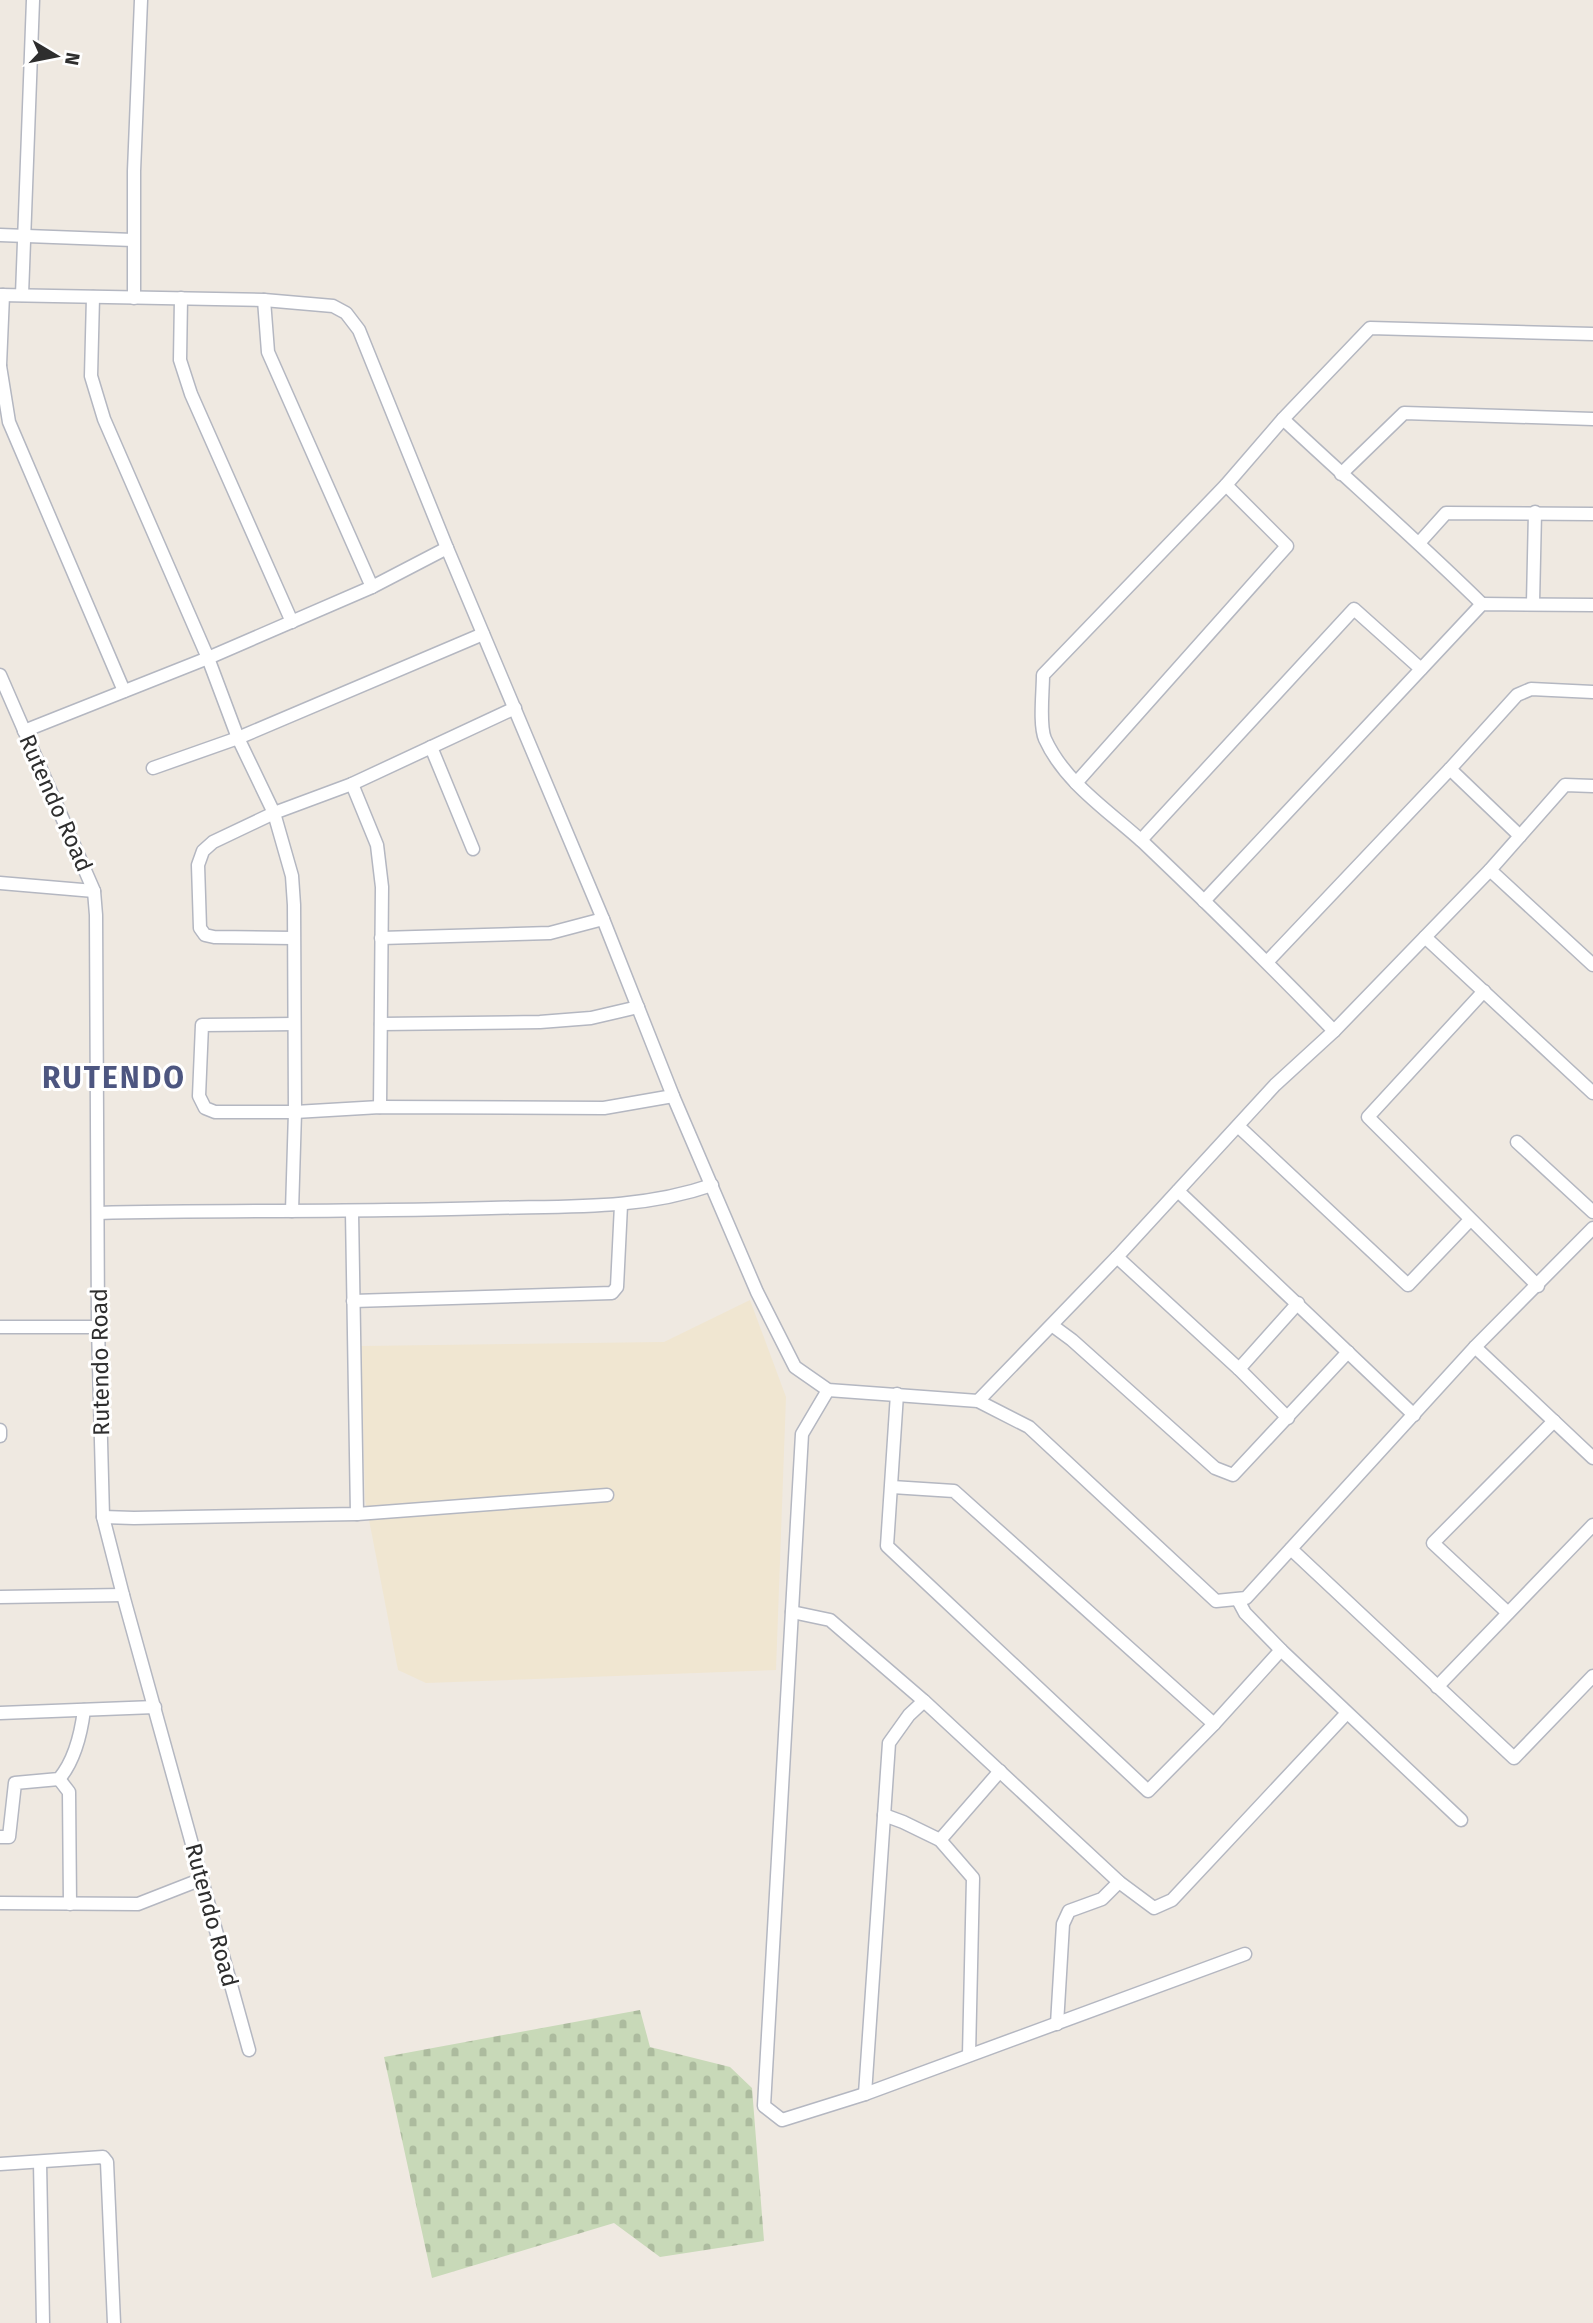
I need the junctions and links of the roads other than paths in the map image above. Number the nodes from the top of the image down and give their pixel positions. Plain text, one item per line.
1 (33, 0) edge
2 (141, 0) edge
3 (0, 235) edge
4 (24, 237) junction
5 (133, 240) junction
6 (1, 295) edge
7 (22, 295) junction
8 (93, 297) junction
9 (134, 298) junction
10 (181, 298) junction
11 (264, 300) junction
12 (1593, 334) edge
13 (0, 366) edge
14 (1283, 419) junction
15 (1593, 419) edge
16 (1341, 474) junction
17 (1226, 485) junction
18 (1535, 512) junction
19 (1593, 514) edge
20 (1419, 543) junction
21 (447, 548) junction
22 (372, 587) junction
23 (1534, 603) junction
24 (1482, 604) junction
25 (1593, 605) edge
26 (292, 622) junction
27 (483, 634) junction
28 (208, 658) junction
29 (1420, 669) junction
30 (0, 675) edge
31 (124, 691) junction
32 (1593, 692) edge
33 (515, 708) junction
34 (24, 731) junction
35 (239, 738) junction
36 (431, 747) junction
37 (153, 768) dead end
38 (1450, 769) junction
39 (1076, 783) junction
40 (352, 784) junction
41 (1593, 786) edge
42 (274, 813) junction
43 (1520, 836) junction
44 (1141, 840) junction
45 (473, 849) dead end
46 (1490, 870) junction
47 (0, 883) edge
48 (94, 891) junction
49 (1204, 901) junction
50 (603, 919) junction
51 (1425, 937) junction
52 (293, 938) junction
53 (381, 938) junction
54 (1267, 961) junction
55 (1593, 965) edge
56 (1484, 990) junction
57 (638, 1007) junction
58 (295, 1024) junction
59 (380, 1024) junction
60 (1334, 1031) junction
61 (1593, 1093) edge
62 (673, 1096) junction
63 (380, 1107) junction
64 (295, 1112) junction
65 (1238, 1126) junction
66 (1517, 1142) dead end
67 (712, 1185) junction
68 (1178, 1191) junction
69 (621, 1205) junction
70 (292, 1211) junction
71 (352, 1212) junction
72 (1593, 1212) edge
73 (98, 1213) junction
74 (1470, 1220) junction
75 (1593, 1228) edge
76 (1117, 1257) junction
77 (1538, 1286) junction
78 (353, 1301) junction
79 (1298, 1303) junction
80 (1053, 1326) junction
81 (0, 1327) edge
82 (98, 1327) junction
83 (1475, 1347) junction
84 (1348, 1352) junction
85 (1240, 1369) junction
86 (828, 1390) junction
87 (897, 1394) junction
88 (978, 1401) junction
89 (1414, 1415) junction
90 (1288, 1418) junction
91 (1554, 1421) junction
92 (0, 1430) edge
93 (0, 1436) edge
94 (1593, 1458) edge
95 (892, 1487) junction
96 (607, 1496) dead end
97 (357, 1514) junction
98 (103, 1517) junction
99 (1593, 1525) edge
100 (1291, 1549) junction
101 (123, 1595) junction
102 (0, 1597) edge
103 (1238, 1600) junction
104 (792, 1612) junction
105 (1508, 1613) junction
106 (1281, 1650) junction
107 (1593, 1676) edge
108 (1437, 1687) junction
109 (924, 1701) junction
110 (155, 1707) junction
111 (84, 1710) junction
112 (0, 1713) edge
113 (1346, 1714) junction
114 (1214, 1724) junction
115 (1000, 1771) junction
116 (59, 1779) junction
117 (0, 1783) edge
118 (15, 1783) junction
119 (884, 1815) junction
120 (1461, 1820) dead end
121 (0, 1837) edge
122 (940, 1840) junction
123 (202, 1879) junction
124 (1119, 1882) junction
125 (0, 1903) edge
126 (71, 1904) junction
127 (1245, 1954) dead end
128 (1057, 2024) junction
129 (249, 2050) dead end
130 (969, 2055) junction
131 (865, 2094) junction
132 (40, 2162) junction
133 (0, 2164) edge
134 (43, 2323) edge
135 (114, 2323) edge

1 - 4 street
2 - 5 street
3 - 4 street
4 - 5 street
4 - 7 street
5 - 9 street
6 - 7 street
6 - 13 street
7 - 8 street
8 - 9 street
8 - 28 street
9 - 10 street
10 - 11 street
10 - 26 street
11 - 21 street
11 - 22 street
12 - 14 street
13 - 31 street
14 - 16 street
14 - 17 street
15 - 16 street
16 - 20 street
17 - 39 street
17 - 39 street
18 - 19 street
18 - 20 street
18 - 23 street
20 - 24 street
21 - 22 street
21 - 27 street
22 - 26 street
23 - 24 street
23 - 25 street
24 - 29 street
26 - 28 street
27 - 33 street
27 - 35 street
28 - 31 street
28 - 35 street
29 - 44 street
29 - 49 street
30 - 34 street, Rutendo Road
31 - 34 street
32 - 38 street
33 - 36 street
33 - 50 street
34 - 48 street, Rutendo Road
35 - 37 street
35 - 42 street
36 - 40 street
36 - 45 street
38 - 43 street
38 - 54 street
39 - 44 street
40 - 42 street
40 - 53 street
41 - 43 street
42 - 52 street
42 - 52 street
43 - 46 street
44 - 49 street
46 - 51 street
46 - 55 street
47 - 48 street
48 - 73 street, Rutendo Road
49 - 54 street
50 - 53 street
50 - 57 street
51 - 56 street
51 - 60 street
52 - 58 street
53 - 59 street
54 - 60 street
56 - 61 street
56 - 74 street
57 - 59 street
57 - 62 street
58 - 64 street
58 - 64 street
59 - 63 street
60 - 65 street
62 - 63 street
62 - 67 street
63 - 64 street
64 - 70 street
65 - 68 street
65 - 74 street
66 - 72 street
67 - 69 street
67 - 86 street
68 - 76 street
68 - 79 street
69 - 71 street
69 - 78 street
70 - 71 street
70 - 73 street
71 - 78 street
73 - 82 street, Rutendo Road
74 - 77 street
75 - 77 street
76 - 80 street
76 - 85 street
77 - 83 street
78 - 97 street
79 - 84 street
79 - 85 street
80 - 88 street
80 - 90 street
81 - 82 street
82 - 98 street, Rutendo Road
83 - 89 street
83 - 91 street
84 - 89 street
84 - 90 street
85 - 90 street
86 - 87 street
86 - 104 street
87 - 88 street
87 - 95 street
88 - 103 street
89 - 100 street
91 - 94 street
91 - 105 street
92 - 93 street
95 - 114 street
95 - 114 street
96 - 97 street
97 - 98 street
98 - 101 street, Rutendo Road
99 - 105 street
100 - 103 street
100 - 108 street
101 - 102 street
101 - 110 street, Rutendo Road
103 - 106 street
104 - 109 street
104 - 131 street
105 - 108 street
106 - 113 street
106 - 114 street
107 - 108 street
109 - 115 street
109 - 119 street
110 - 111 street
110 - 123 street, Rutendo Road
111 - 112 street
111 - 116 street
113 - 120 street
113 - 124 street
115 - 122 street
115 - 124 street
116 - 118 street
116 - 126 street
117 - 118 street
118 - 121 street
119 - 122 street
119 - 131 street
122 - 130 street
123 - 126 street
123 - 129 street, Rutendo Road
124 - 128 street
125 - 126 street
127 - 128 street
128 - 130 street
130 - 131 street
132 - 133 street
132 - 134 street
132 - 135 street

